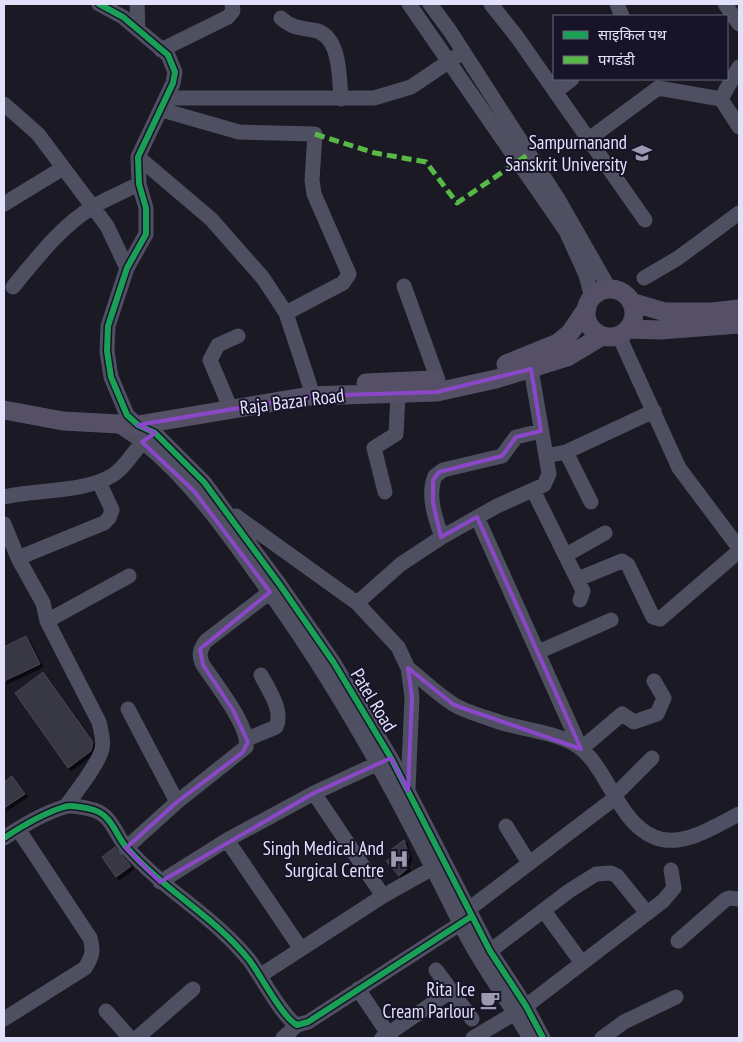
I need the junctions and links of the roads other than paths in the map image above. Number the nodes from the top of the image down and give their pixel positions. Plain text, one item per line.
1 (99, 4) edge
2 (136, 4) edge
3 (232, 4) edge
4 (409, 4) edge
5 (430, 4) edge
6 (491, 4) edge
7 (726, 4) edge
8 (281, 18) dead end
9 (739, 24) edge
10 (138, 29) junction
11 (160, 50) junction
12 (456, 57) junction
13 (739, 67) edge
14 (571, 80) edge
15 (656, 83) edge
16 (555, 92) junction
17 (341, 99) junction
18 (721, 99) junction
19 (4, 104) edge
20 (164, 104) junction
21 (739, 127) edge
22 (590, 140) junction
23 (138, 157) junction
24 (63, 168) junction
25 (139, 184) junction
26 (4, 204) edge
27 (93, 207) junction
28 (739, 213) edge
29 (645, 220) dead end
30 (127, 268) junction
31 (590, 272) junction
32 (644, 278) dead end
33 (404, 286) dead end
34 (13, 288) dead end
35 (610, 290) junction
36 (631, 302) junction
37 (589, 303) junction
38 (739, 309) edge
39 (286, 313) junction
40 (693, 320) junction
41 (662, 321) junction
42 (739, 324) edge
43 (617, 334) junction
44 (238, 336) dead end
45 (531, 369) junction
46 (438, 380) junction
47 (310, 386) junction
48 (398, 395) junction
49 (4, 398) edge
50 (227, 400) junction
51 (4, 410) edge
52 (654, 411) junction
53 (131, 426) junction
54 (541, 431) junction
55 (566, 452) junction
56 (546, 456) junction
57 (99, 482) junction
58 (533, 490) junction
59 (385, 492) dead end
60 (4, 497) edge
61 (591, 502) dead end
62 (224, 508) junction
63 (477, 518) junction
64 (4, 524) edge
65 (605, 533) dead end
66 (442, 537) junction
67 (739, 550) edge
68 (566, 555) junction
69 (18, 558) junction
70 (129, 576) dead end
71 (578, 579) junction
72 (270, 592) junction
73 (580, 600) dead end
74 (356, 602) junction
75 (611, 620) dead end
76 (47, 621) junction
77 (538, 652) junction
78 (408, 668) junction
79 (262, 675) dead end
80 (654, 681) dead end
81 (128, 709) dead end
82 (247, 739) junction
83 (581, 748) junction
84 (652, 758) dead end
85 (384, 761) junction
86 (408, 791) junction
87 (314, 793) junction
88 (614, 797) junction
89 (177, 802) junction
90 (66, 806) junction
91 (739, 814) edge
92 (506, 826) dead end
93 (18, 829) junction
94 (4, 838) edge
95 (227, 840) junction
96 (126, 848) junction
97 (528, 864) junction
98 (433, 868) junction
99 (671, 870) dead end
100 (160, 882) junction
101 (382, 896) junction
102 (739, 899) edge
103 (544, 911) junction
104 (647, 913) junction
105 (467, 916) junction
106 (678, 941) dead end
107 (301, 949) junction
108 (490, 951) junction
109 (582, 963) junction
110 (436, 970) dead end
111 (261, 975) junction
112 (193, 989) dead end
113 (358, 989) junction
114 (452, 991) junction
115 (676, 997) dead end
116 (520, 1010) junction
117 (106, 1011) dead end
118 (4, 1019) edge
119 (472, 1019) dead end
120 (297, 1025) junction
121 (387, 1037) edge
122 (130, 1038) edge
123 (137, 1038) edge
124 (283, 1038) edge
125 (473, 1038) edge
126 (530, 1038) edge
127 (544, 1038) edge
128 (602, 1038) edge

1 - 10 street
2 - 10 street
3 - 11 street
4 - 12 street
5 - 12 street
6 - 16 street
7 - 9 street
8 - 17 street
10 - 11 street
11 - 20 street
12 - 17 street
12 - 31 street
13 - 18 street
14 - 16 street
15 - 18 street
15 - 22 street
16 - 22 street
17 - 20 street
18 - 21 street
19 - 24 street
20 - 23 street
20 - 39 street
22 - 29 street
23 - 25 street
23 - 39 street
24 - 26 street
24 - 27 street
25 - 27 street
25 - 30 street
27 - 30 street
27 - 34 street
28 - 32 street
30 - 53 street
31 - 35 street
31 - 37 street
33 - 46 street
35 - 36 main road
35 - 37 main road
36 - 41 main road
36 - 43 main road
37 - 43 main road
37 - 46 main road, Raja Bazar Road
38 - 40 main road
39 - 47 street
40 - 41 main road
40 - 42 main road
41 - 43 main road
43 - 45 main road, Raja Bazar Road
43 - 52 street
44 - 50 street
45 - 48 main road, Raja Bazar Road
45 - 54 street
46 - 47 main road, Raja Bazar Road
47 - 50 main road, Raja Bazar Road
48 - 53 main road, Raja Bazar Road
48 - 59 street
49 - 53 main road, Raja Bazar Road
50 - 53 main road, Raja Bazar Road
51 - 53 main road, Raja Bazar Road
52 - 55 street
52 - 67 street
53 - 57 street
53 - 62 street, Patel Road
53 - 72 street, Patel Road
54 - 56 street
54 - 66 street
55 - 56 street
55 - 61 street
56 - 58 street
57 - 60 street
57 - 69 street
58 - 63 street
58 - 68 street
62 - 74 street
62 - 85 street, Patel Road
63 - 66 street
63 - 77 street
64 - 69 street
65 - 68 street
66 - 74 street
67 - 71 street
68 - 71 street
69 - 76 street
70 - 76 street
71 - 73 street
72 - 82 street
72 - 85 street, Patel Road
74 - 78 street
75 - 77 street
76 - 90 street
77 - 83 street
78 - 83 street
78 - 86 street
79 - 82 street
80 - 83 street
81 - 89 street
82 - 89 street
83 - 88 street
84 - 88 street
85 - 86 street, Patel Road
85 - 87 street
85 - 98 street, Patel Road
86 - 105 street, Patel Road
87 - 95 street
87 - 101 street
88 - 91 street
88 - 97 street
89 - 96 street
90 - 93 street
90 - 96 street
92 - 97 street
93 - 94 street
93 - 118 street
95 - 100 street
95 - 107 street
96 - 100 street
97 - 105 street
98 - 101 street
98 - 105 street, Patel Road
99 - 104 street
100 - 111 street
101 - 107 street
102 - 106 street
103 - 104 street
103 - 108 street
103 - 109 street
104 - 109 street
105 - 108 street, Patel Road
105 - 113 street
105 - 116 street, Patel Road
107 - 111 street
108 - 116 street, Patel Road
109 - 116 street
110 - 114 street
111 - 120 street
112 - 123 street
113 - 120 street
113 - 121 street
114 - 119 street
114 - 121 street
115 - 128 street
116 - 125 street
116 - 126 street, Patel Road
116 - 127 street, Patel Road
117 - 122 street
120 - 124 street

